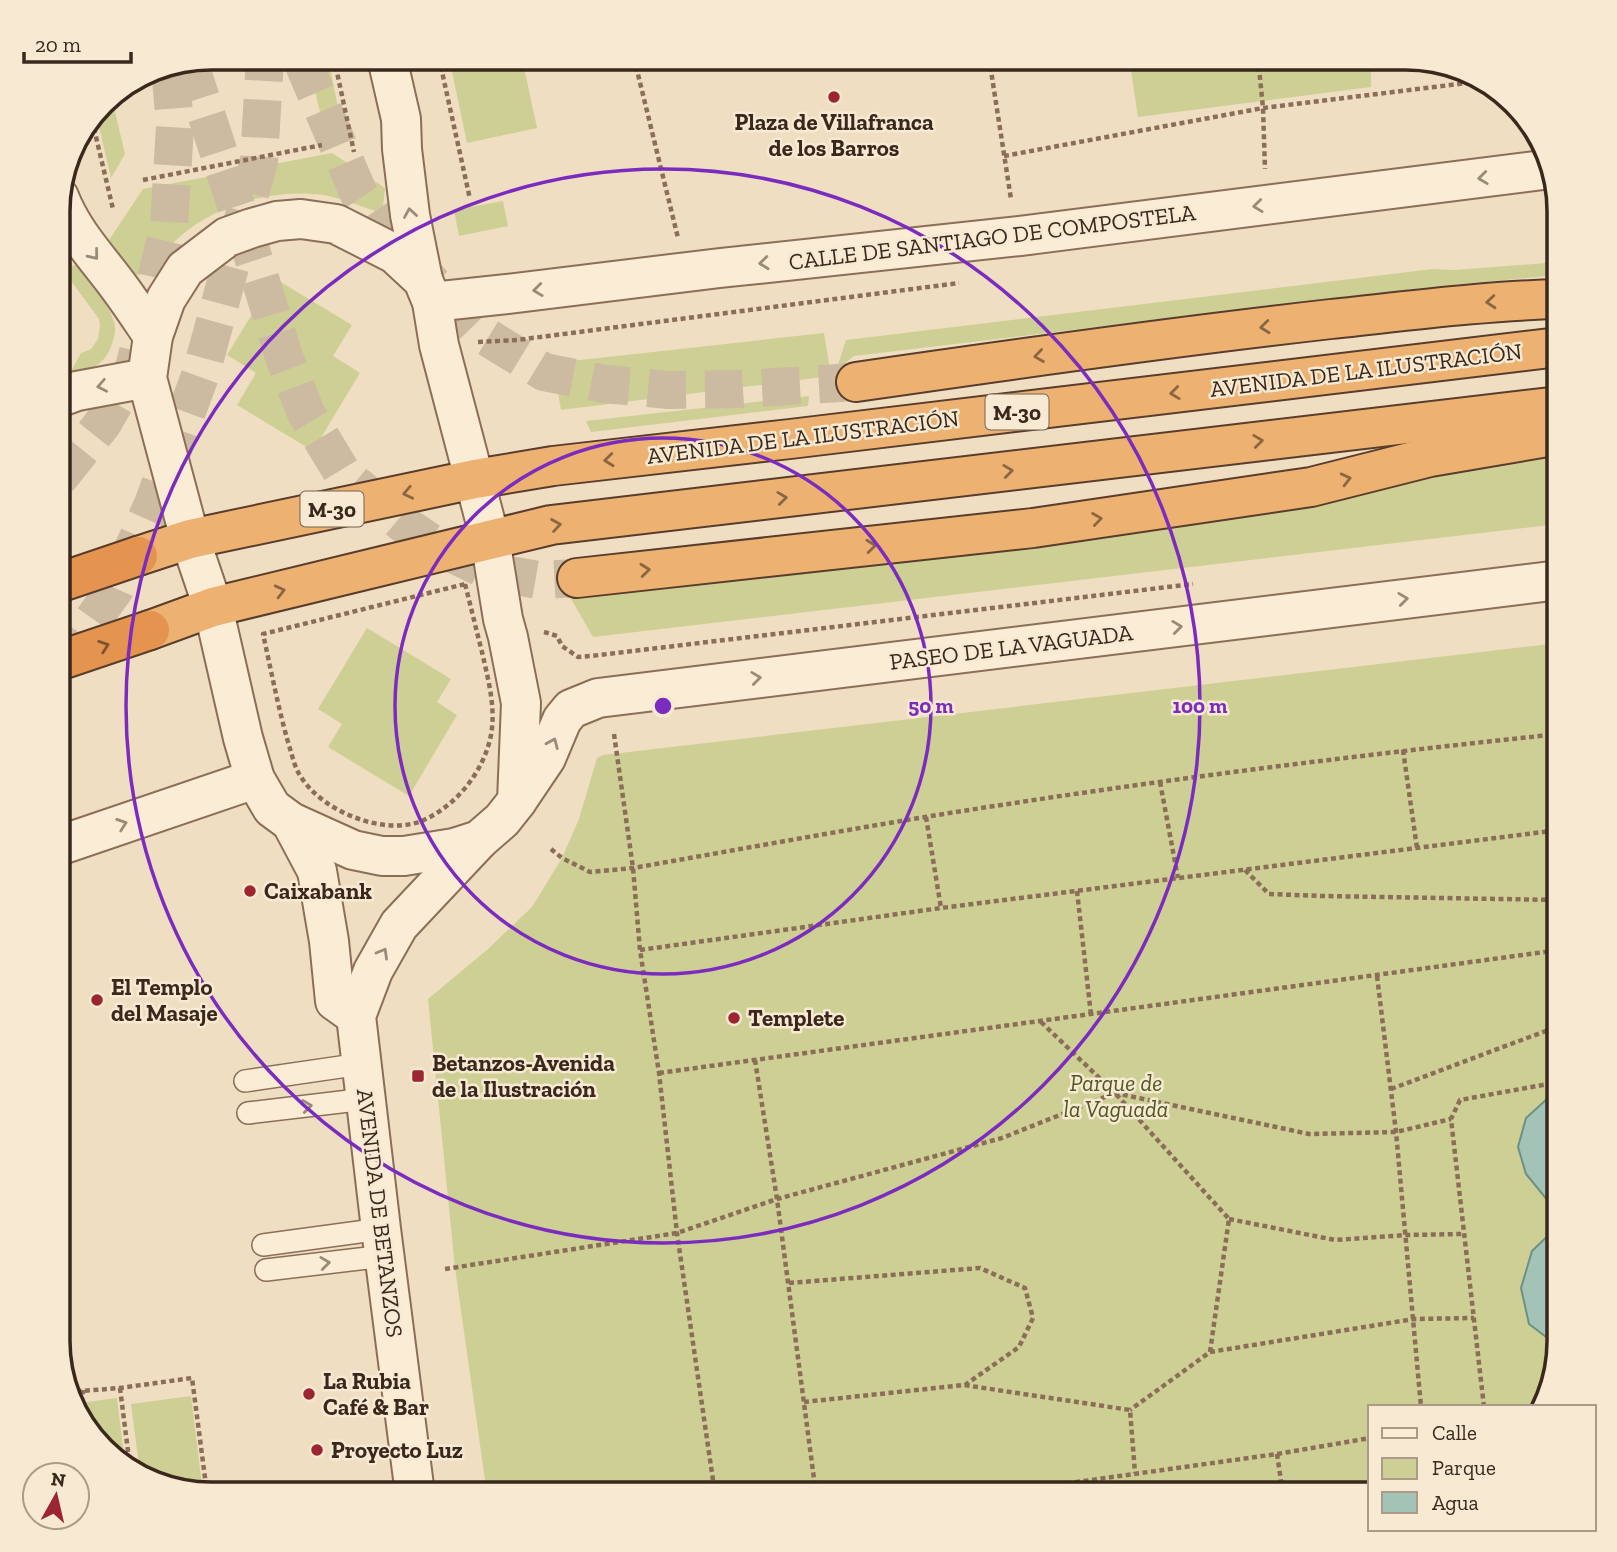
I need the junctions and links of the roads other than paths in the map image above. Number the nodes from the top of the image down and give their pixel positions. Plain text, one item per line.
1 (390, 70) edge
2 (1541, 170) edge
3 (70, 219) edge
4 (427, 291) junction
5 (1547, 299) edge
6 (153, 337) junction
7 (1547, 347) edge
8 (147, 378) junction
9 (856, 382) tunnel mouth
10 (70, 394) edge
11 (1547, 407) edge
12 (1547, 437) edge
13 (475, 479) junction
14 (190, 539) junction
15 (490, 539) junction
16 (578, 578) tunnel mouth
17 (70, 579) edge
18 (1547, 581) edge
19 (213, 607) junction
20 (70, 658) edge
21 (255, 779) junction
22 (517, 800) junction
23 (291, 822) junction
24 (479, 840) junction
25 (70, 842) edge
26 (356, 1016) junction
27 (245, 1081) dead end
28 (363, 1082) junction
29 (248, 1113) dead end
30 (383, 1242) junction
31 (262, 1245) dead end
32 (266, 1270) dead end
33 (413, 1482) edge

4 -> 1 street
2 -> 4 street, CALLE DE SANTIAGO DE COMPOSTELA
3 -> 6 street
4 - 6 street
4 - 13 street
5 -> 9 highway
6 - 8 street
7 -> 13 highway, AVENIDA DE LA ILUSTRACIÓN / M-30
8 -> 10 street
8 - 14 street
15 -> 11 highway
16 -> 12 highway
13 -> 14 highway, AVENIDA DE LA ILUSTRACIÓN / M-30
13 - 15 street
14 - 17 highway, AVENIDA DE LA ILUSTRACIÓN / M-30
14 - 19 street
19 -> 15 highway
15 - 22 street
22 -> 18 street, PASEO DE LA VAGUADA
20 -> 19 highway
19 - 21 street
21 - 23 street
25 -> 21 street
22 - 24 street, PASEO DE LA VAGUADA
23 - 24 street
23 - 26 street
26 -> 24 street, AVENIDA DE BETANZOS
26 - 28 street, AVENIDA DE BETANZOS
27 - 28 lane
29 -> 28 lane
28 - 30 street, AVENIDA DE BETANZOS
30 - 31 lane
32 -> 30 lane
30 - 33 street, AVENIDA DE BETANZOS

